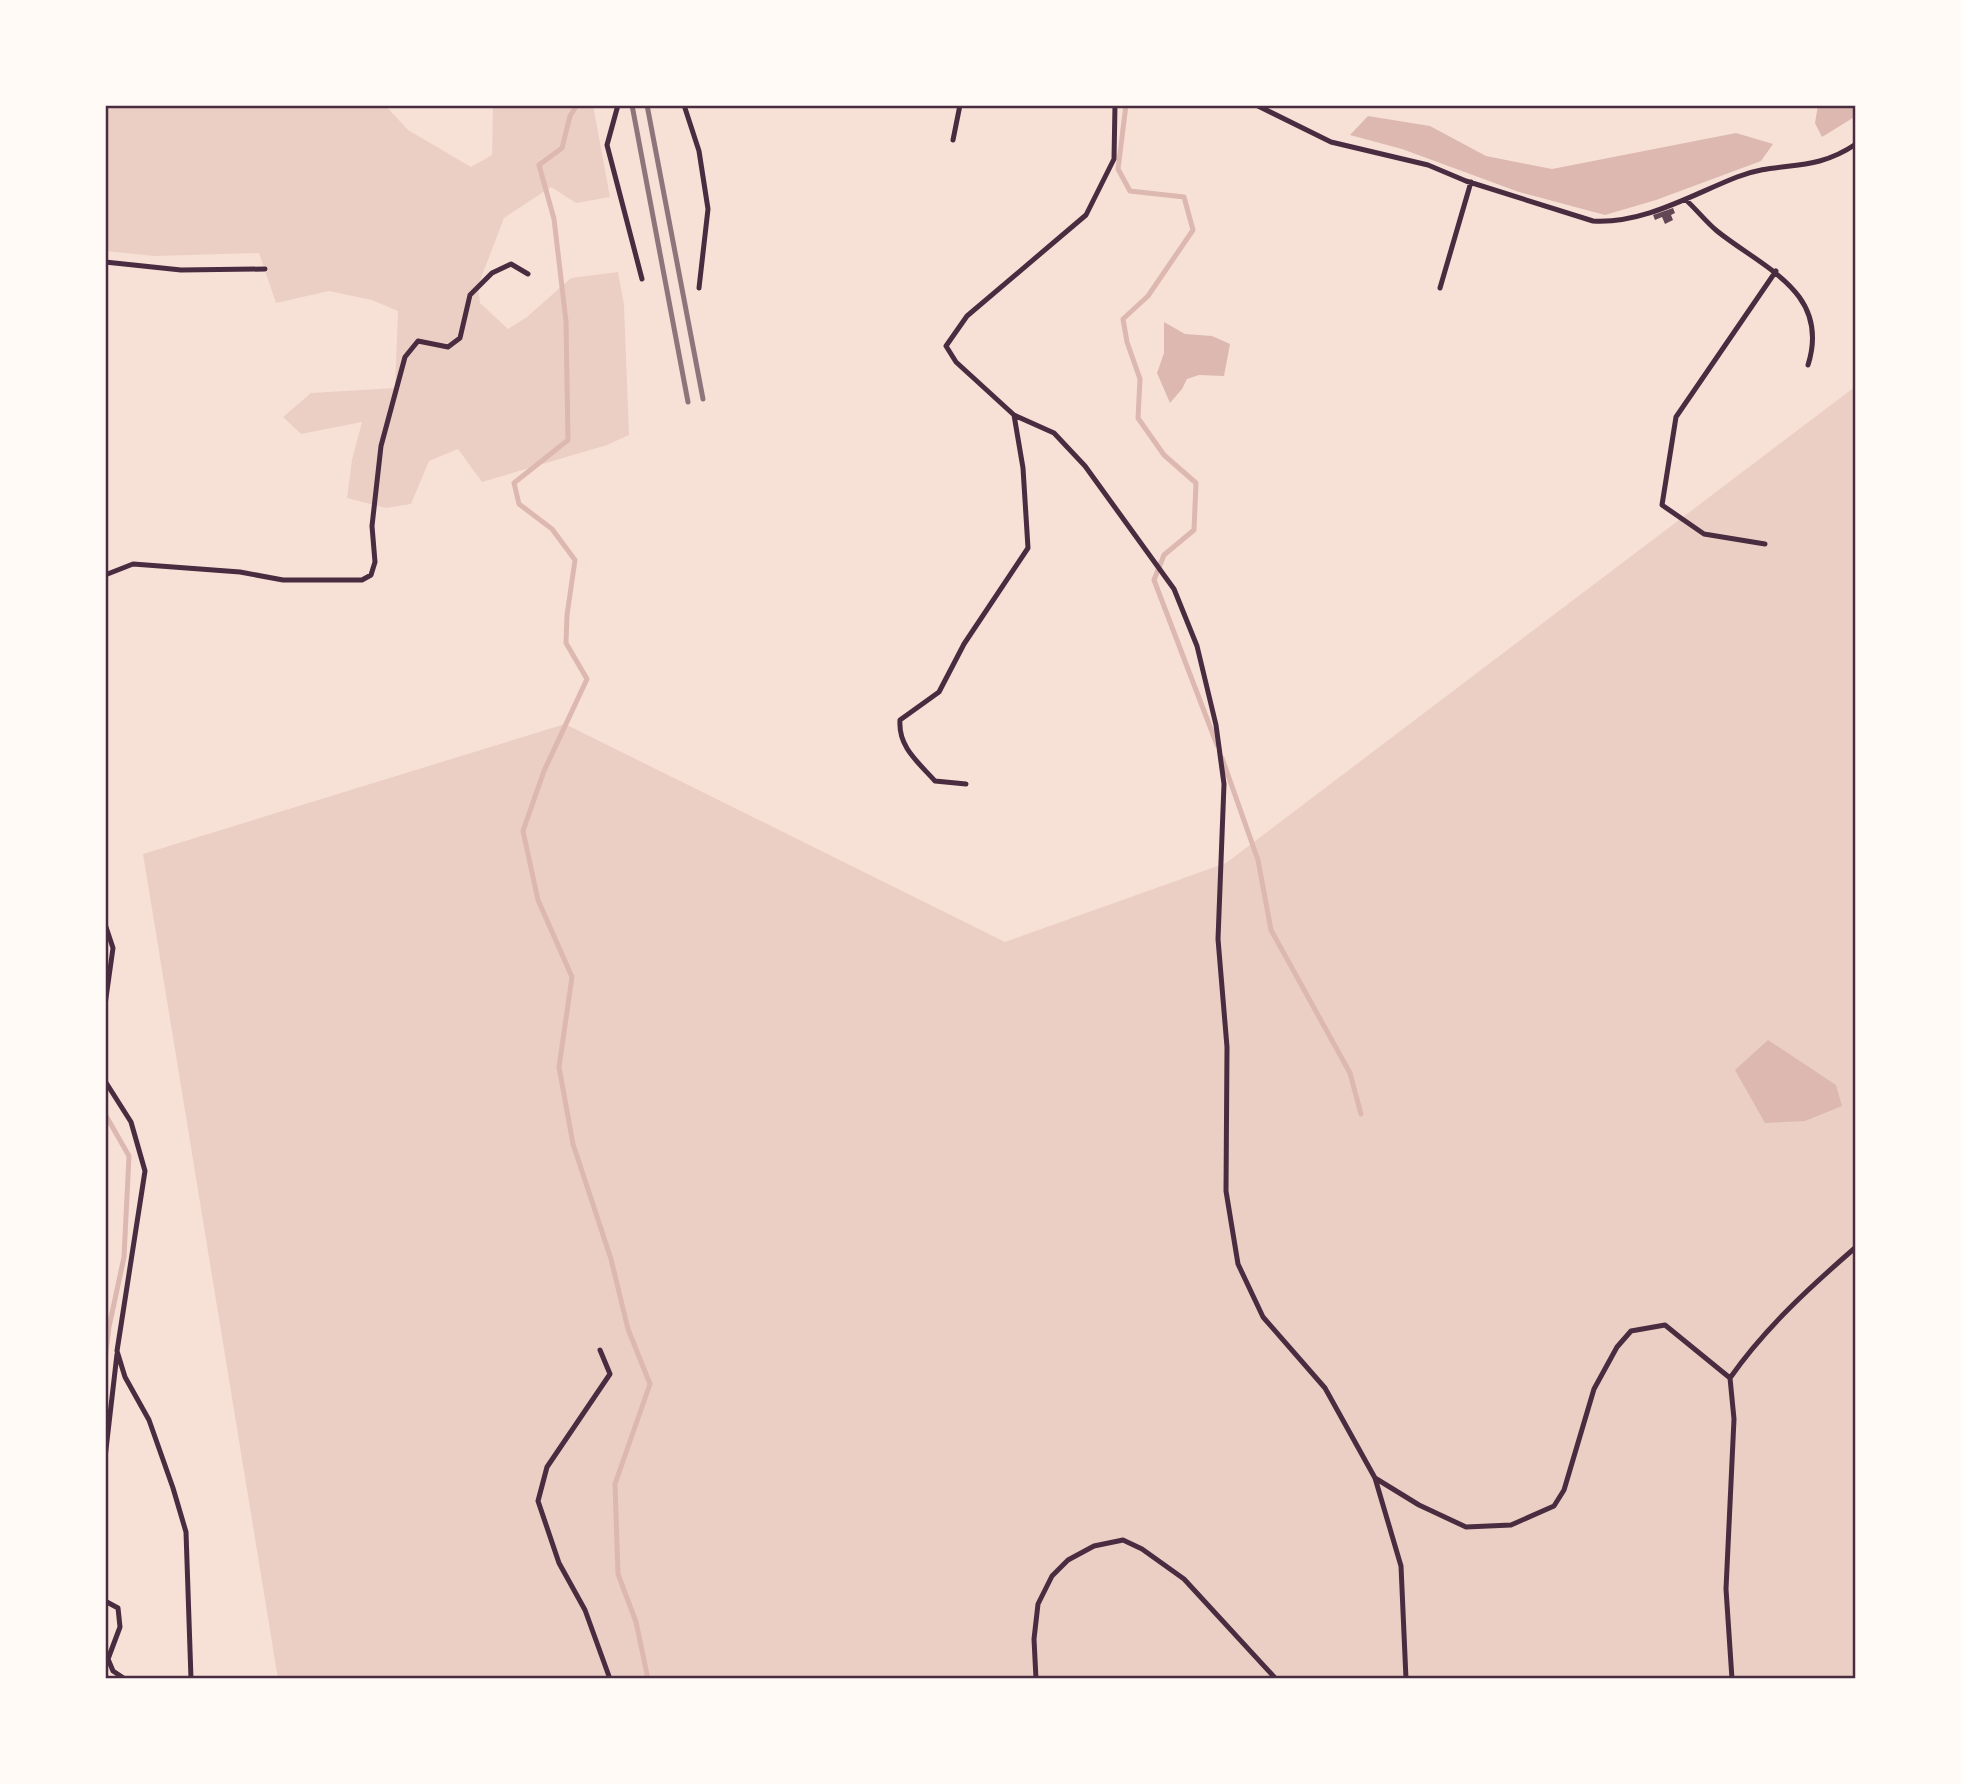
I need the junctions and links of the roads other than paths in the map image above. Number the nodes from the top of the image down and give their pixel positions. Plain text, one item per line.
1 (618, 105) edge
2 (684, 105) edge
3 (960, 105) edge
4 (1115, 105) edge
5 (1256, 105) edge
6 (953, 140) dead end
7 (1856, 144) edge
8 (1471, 182) junction
9 (1686, 200) junction
10 (105, 262) edge
11 (265, 269) dead end
12 (1776, 271) junction
13 (528, 274) dead end
14 (642, 279) dead end
15 (699, 288) dead end
16 (1440, 288) dead end
17 (1808, 365) dead end
18 (1014, 415) junction
19 (1765, 544) dead end
20 (105, 575) edge
21 (966, 785) dead end
22 (105, 924) edge
23 (105, 1005) edge
24 (105, 1081) edge
25 (1856, 1247) edge
26 (600, 1350) dead end
27 (117, 1351) junction
28 (1730, 1378) junction
29 (105, 1458) edge
30 (1375, 1478) junction
31 (105, 1601) edge
32 (125, 1679) edge
33 (191, 1679) edge
34 (610, 1679) edge
35 (1036, 1679) edge
36 (1276, 1679) edge
37 (1406, 1679) edge
38 (1732, 1679) edge

1 - 14 lane
2 - 15 lane
3 - 6 lane
4 - 18 lane
5 - 8 lane
7 - 9 lane
8 - 9 lane
8 - 16 lane
9 - 12 lane
10 - 11 lane
12 - 17 lane
12 - 19 lane
13 - 20 lane
18 - 21 lane
18 - 30 lane
22 - 23 lane
24 - 27 lane
25 - 28 lane
26 - 34 lane
27 - 29 lane
27 - 33 lane
28 - 30 lane
28 - 38 lane
30 - 37 lane
31 - 32 lane
35 - 36 lane

